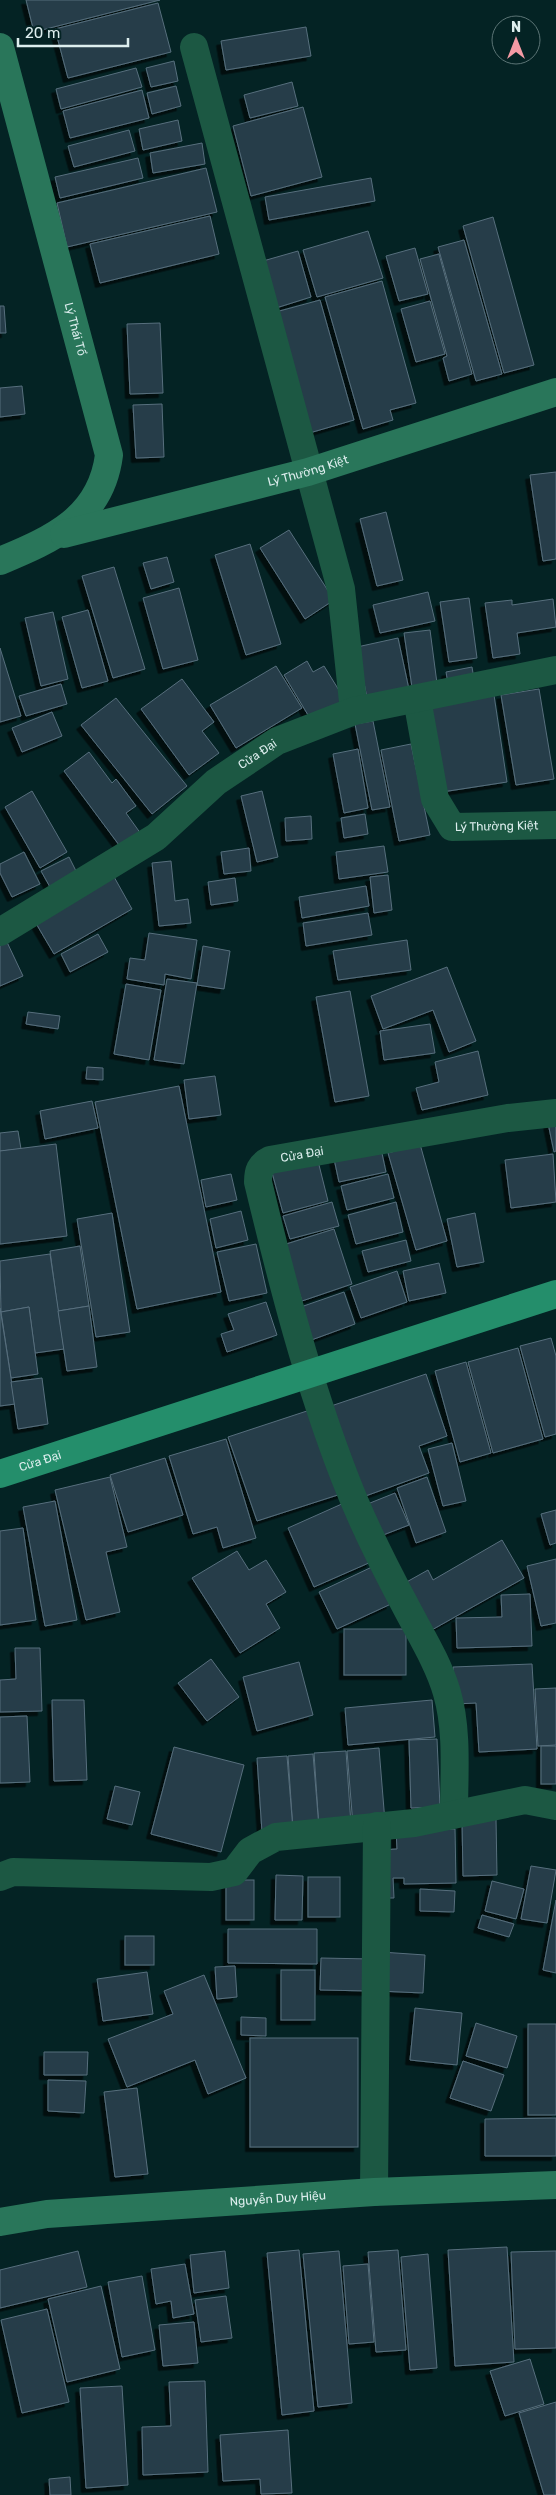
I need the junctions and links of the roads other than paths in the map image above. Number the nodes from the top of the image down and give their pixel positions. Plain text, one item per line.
1 (0, 47) edge
2 (194, 47) dead end
3 (556, 392) edge
4 (308, 472) junction
5 (58, 535) junction
6 (0, 561) edge
7 (556, 670) edge
8 (417, 699) junction
9 (354, 711) junction
10 (556, 825) edge
11 (0, 932) edge
12 (556, 1113) edge
13 (556, 1294) edge
14 (309, 1374) junction
15 (0, 1474) edge
16 (556, 1806) edge
17 (454, 1814) junction
18 (377, 1826) junction
19 (0, 1877) edge
20 (556, 2185) edge
21 (374, 2192) junction
22 (0, 2222) edge

1 - 5 street, Lý Thái Tổ
2 - 4 street
3 - 4 street, Lý Thường Kiệt
4 - 5 street, Lý Thường Kiệt
4 - 9 street
5 - 6 street, Lý Thái Tổ
7 - 8 street, Cửa Đại
8 - 9 street, Cửa Đại
8 - 10 street, Lý Thường Kiệt
9 - 11 street, Cửa Đại
12 - 14 street, Cửa Đại
13 - 14 main road, Cửa Đại
14 - 15 main road, Cửa Đại
14 - 17 street
16 - 17 street
17 - 18 street
18 - 19 street
18 - 21 street
20 - 21 street, Nguyễn Duy Hiệu
21 - 22 street, Nguyễn Duy Hiệu

